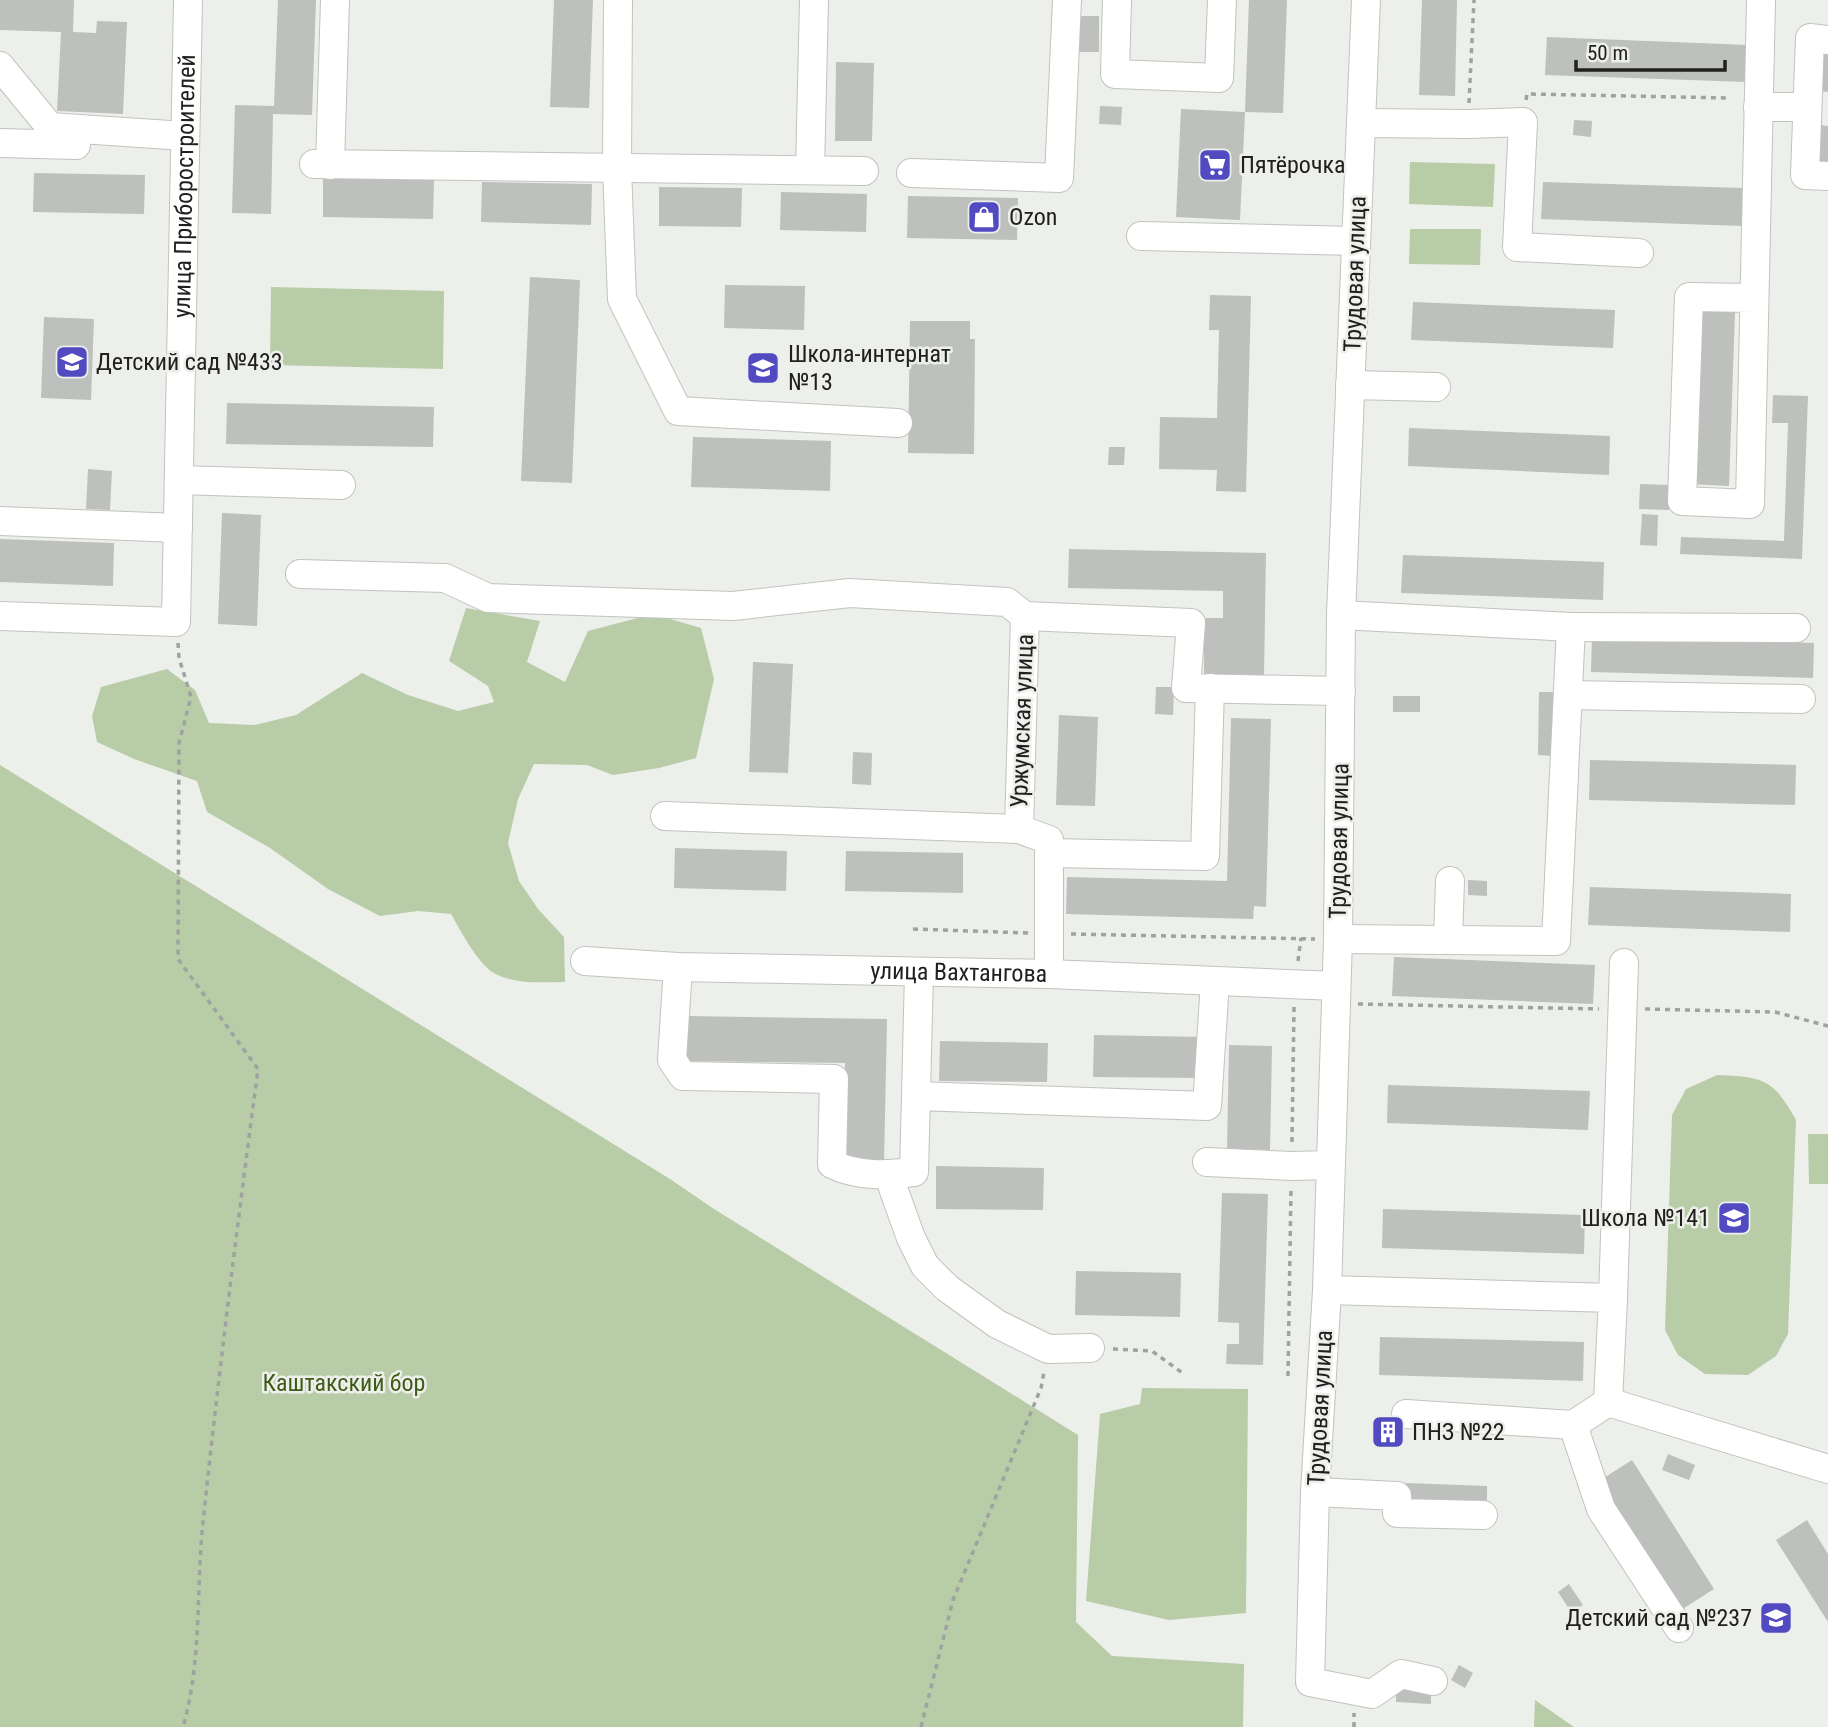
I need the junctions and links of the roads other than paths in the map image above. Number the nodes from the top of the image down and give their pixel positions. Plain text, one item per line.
1 (188, 0) edge
2 (335, 0) edge
3 (618, 0) edge
4 (814, 0) edge
5 (1067, 0) edge
6 (1118, 0) edge
7 (1222, 0) edge
8 (1366, 0) edge
9 (1761, 0) edge
10 (1828, 40) edge
11 (0, 66) edge
12 (1758, 107) junction
13 (1806, 107) junction
14 (1361, 123) junction
15 (157, 135) junction
16 (185, 136) junction
17 (0, 143) edge
18 (617, 168) junction
19 (810, 170) junction
20 (864, 171) dead end
21 (911, 173) dead end
22 (1828, 176) edge
23 (1141, 236) dead end
24 (1356, 241) junction
25 (1639, 253) dead end
26 (1754, 298) junction
27 (1350, 385) junction
28 (1436, 387) dead end
29 (898, 424) dead end
30 (179, 480) junction
31 (341, 485) dead end
32 (0, 521) edge
33 (178, 528) junction
34 (300, 574) dead end
35 (1341, 615) junction
36 (0, 616) edge
37 (1025, 616) junction
38 (1571, 626) junction
39 (1796, 628) dead end
40 (1210, 688) junction
41 (1341, 691) junction
42 (1568, 695) junction
43 (1801, 699) dead end
44 (666, 817) dead end
45 (1019, 829) junction
46 (1049, 852) junction
47 (1450, 881) dead end
48 (1338, 939) junction
49 (1448, 940) junction
50 (585, 961) dead end
51 (1624, 963) dead end
52 (678, 967) junction
53 (919, 972) junction
54 (1049, 974) junction
55 (1215, 981) junction
56 (1335, 995) junction
57 (916, 1096) junction
58 (1207, 1162) dead end
59 (1330, 1165) junction
60 (894, 1174) junction
61 (1327, 1290) junction
62 (1613, 1298) junction
63 (1090, 1348) road end
64 (1608, 1402) junction
65 (1406, 1414) dead end
66 (1573, 1425) junction
67 (1828, 1469) edge
68 (1315, 1492) junction
69 (1483, 1515) dead end
70 (1679, 1628) dead end
71 (1433, 1681) dead end

1 - 16 street, улица Приборостроителей
2 - 18 street
3 - 18 street
4 - 19 street
5 - 21 street
6 - 7 street
8 - 14 street, Трудовая улица
9 - 12 street
10 - 13 street
11 - 15 street
12 - 13 street
12 - 26 street
13 - 22 street
14 - 24 street, Трудовая улица
14 - 25 street
15 - 16 street
15 - 17 street
16 - 30 street, улица Приборостроителей
18 - 19 street
18 - 29 street
19 - 20 street
23 - 24 street
24 - 27 street, Трудовая улица
26 - 26 street
27 - 28 street
27 - 35 street, Трудовая улица
30 - 31 street
30 - 33 street, улица Приборостроителей
32 - 33 street
33 - 36 street, улица Приборостроителей
34 - 37 street
35 - 38 street
35 - 41 street, Трудовая улица
37 - 40 street
37 - 45 street, Уржумская улица
38 - 39 street
38 - 42 street
40 - 41 street
40 - 46 street
41 - 48 street, Трудовая улица
42 - 43 street
42 - 49 street
44 - 45 street
45 - 46 street, Уржумская улица
46 - 54 street
47 - 49 street
48 - 49 street
48 - 56 street, Трудовая улица
50 - 52 street, улица Вахтангова
51 - 62 street
52 - 53 street, улица Вахтангова
52 - 60 street
53 - 54 street, улица Вахтангова
53 - 57 street
54 - 55 street, улица Вахтангова
55 - 56 street, улица Вахтангова
55 - 57 street
56 - 59 street, Трудовая улица
57 - 60 street
58 - 59 street
59 - 61 street, Трудовая улица
60 - 63 street
61 - 62 street
61 - 68 street, Трудовая улица
62 - 64 street
64 - 66 street
64 - 67 street
65 - 66 street
66 - 70 street
68 - 69 street
68 - 71 street, Трудовая улица

